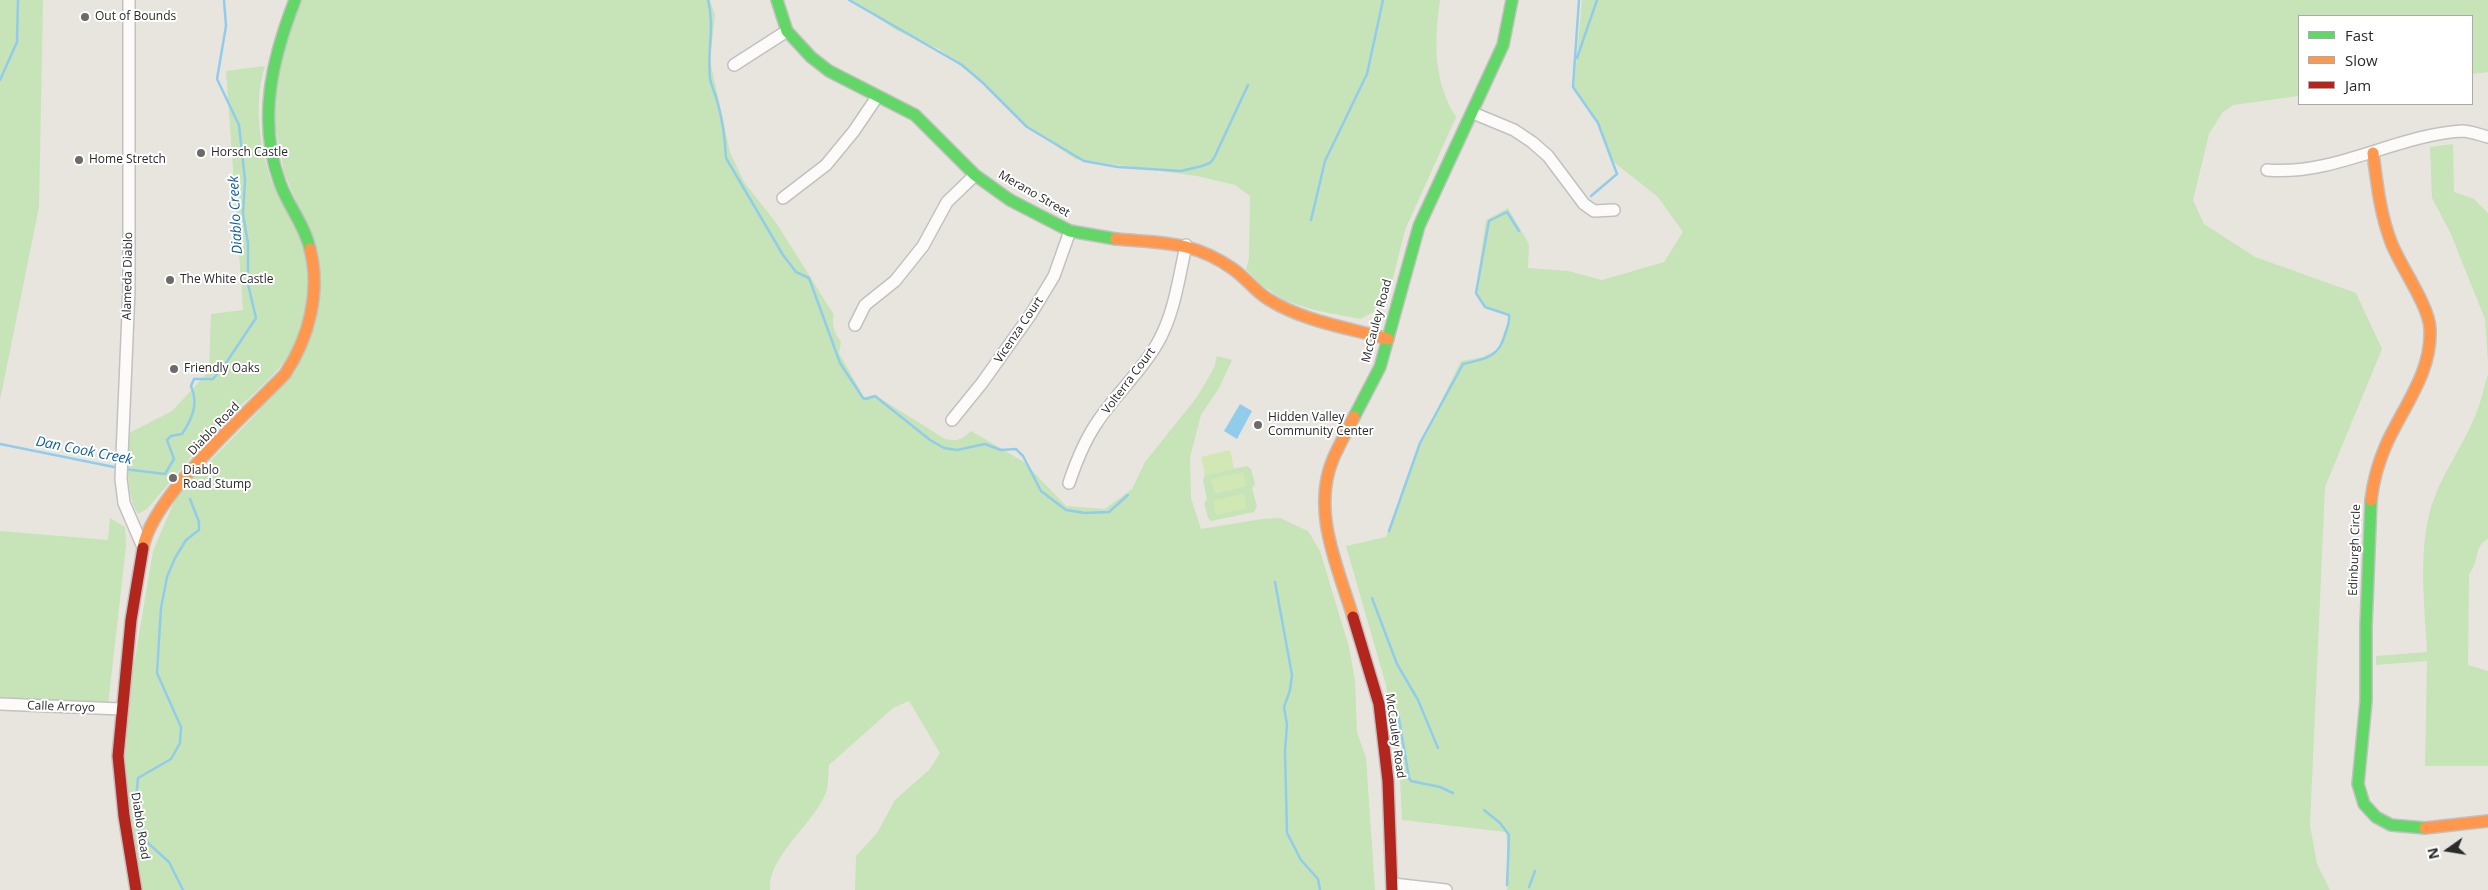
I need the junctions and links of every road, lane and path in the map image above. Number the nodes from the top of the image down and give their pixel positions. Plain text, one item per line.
1 (129, 0) edge
2 (295, 0) edge
3 (777, 0) edge
4 (1512, 0) edge
5 (787, 31) junction
6 (734, 66) dead end
7 (877, 97) junction
8 (1472, 112) junction
9 (2488, 137) edge
10 (2373, 153) junction
11 (2267, 170) dead end
12 (975, 175) junction
13 (784, 198) dead end
14 (1614, 210) dead end
15 (1070, 231) junction
16 (1186, 245) junction
17 (855, 324) dead end
18 (1388, 339) junction
19 (952, 420) dead end
20 (1069, 483) dead end
21 (143, 547) junction
22 (0, 704) edge
23 (121, 709) junction
24 (2488, 821) edge
25 (1393, 887) edge
26 (136, 890) edge
27 (1446, 890) edge

1 - 21 street, Alameda Diablo
2 - 21 street, Diablo Road
3 - 5 street, Merano Street
4 - 8 street, McCauley Road
5 - 6 street
5 - 7 street, Merano Street
7 - 12 street, Merano Street
7 - 13 street
8 - 14 street
8 - 18 street, McCauley Road
9 - 10 street
10 - 11 street
10 - 24 street, Edinburgh Circle
12 - 15 street, Merano Street
12 - 17 street
15 - 16 street, Merano Street
15 - 19 street, Vicenza Court
16 - 18 street, Merano Street
16 - 20 street, Volterra Court
18 - 25 street, McCauley Road
21 - 23 street, Diablo Road
22 - 23 street, Calle Arroyo
23 - 26 street, Diablo Road
25 - 27 street

